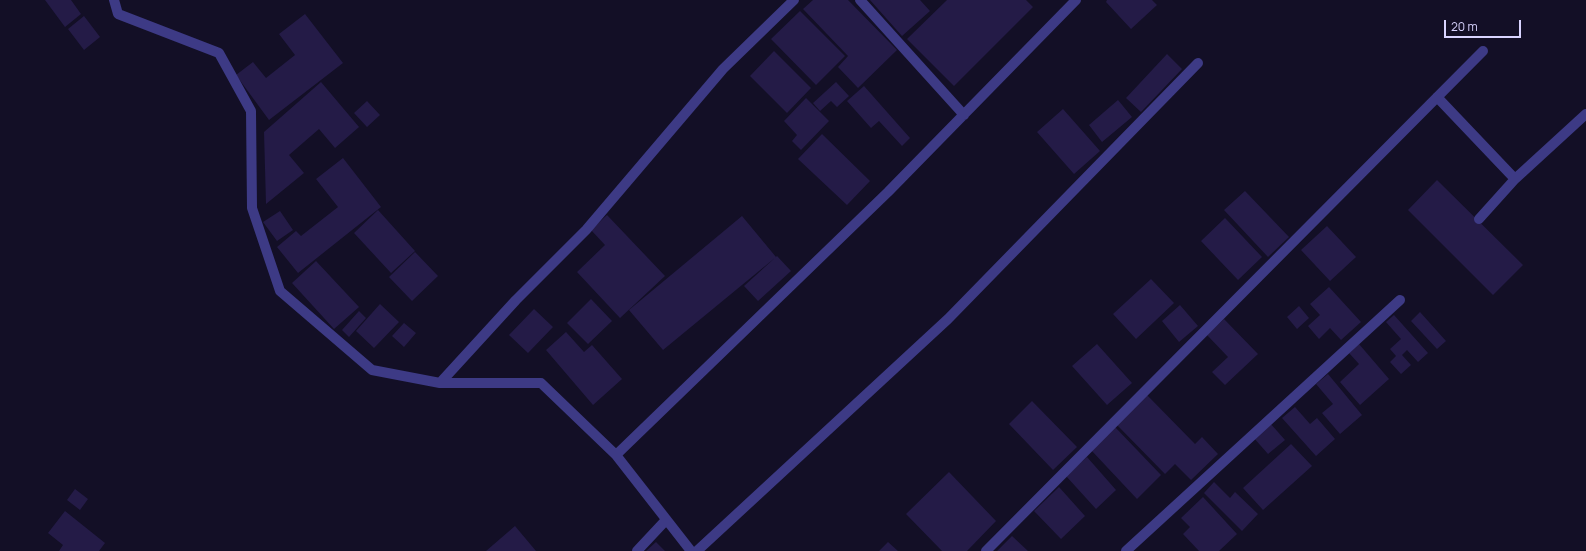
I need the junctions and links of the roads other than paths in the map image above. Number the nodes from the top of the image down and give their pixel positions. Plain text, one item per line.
1 (114, 0) edge
2 (794, 0) edge
3 (860, 0) edge
4 (1076, 0) edge
5 (1483, 51) dead end
6 (1198, 63) dead end
7 (1437, 97) junction
8 (1586, 114) edge
9 (964, 115) junction
10 (1515, 179) junction
11 (1479, 219) dead end
12 (1400, 300) dead end
13 (440, 383) junction
14 (616, 455) junction
15 (666, 520) junction
16 (637, 551) edge
17 (691, 551) edge
18 (697, 551) edge
19 (986, 551) edge
20 (1126, 551) edge

1 - 13 street
2 - 13 street
3 - 9 street
4 - 9 street
5 - 7 street
6 - 18 street
7 - 10 street
7 - 19 street
8 - 10 street
9 - 14 street
10 - 11 street
12 - 20 street
13 - 14 street
14 - 15 street
15 - 16 street
15 - 17 street

